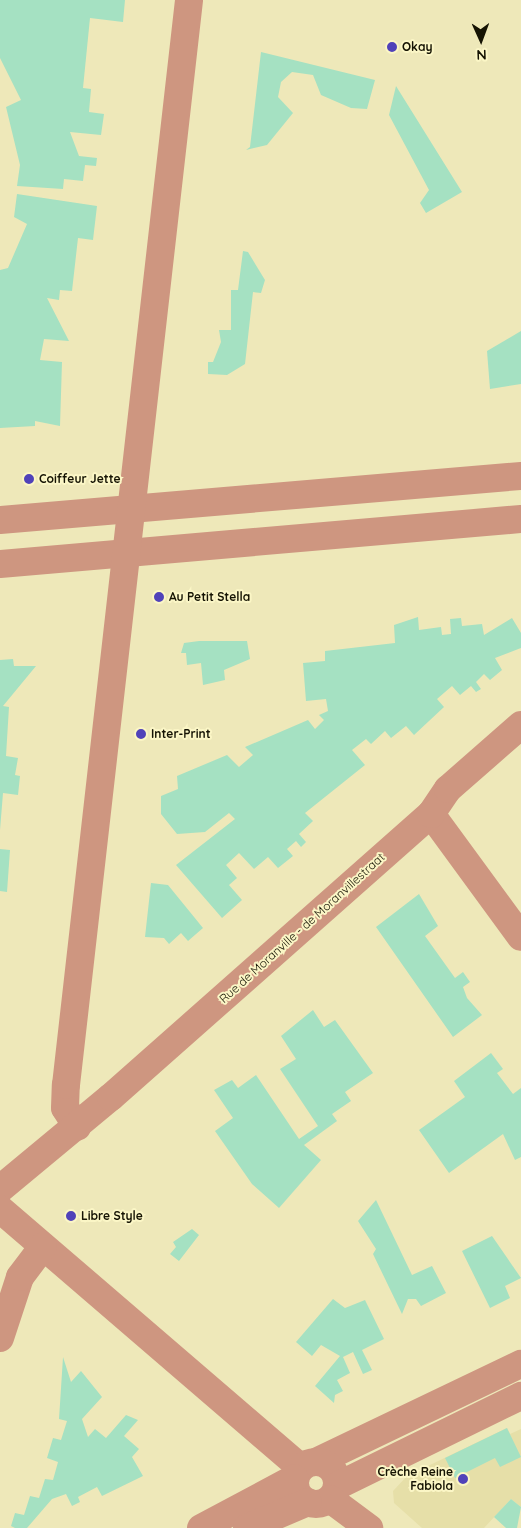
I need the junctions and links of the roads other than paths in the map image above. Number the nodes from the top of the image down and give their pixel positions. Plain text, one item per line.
1 (188, 0) edge
2 (521, 476) edge
3 (131, 508) junction
4 (521, 519) edge
5 (0, 520) edge
6 (125, 554) junction
7 (0, 564) edge
8 (521, 724) edge
9 (431, 814) junction
10 (521, 937) edge
11 (77, 1127) junction
12 (0, 1189) edge
13 (0, 1208) edge
14 (43, 1248) junction
15 (0, 1338) edge
16 (521, 1364) edge
17 (521, 1396) edge
18 (304, 1469) junction
19 (325, 1496) junction
20 (202, 1528) edge
21 (247, 1528) edge
22 (369, 1528) edge

1 - 3 street
2 - 3 street
3 - 5 street
3 - 6 street
4 - 6 street
6 - 7 street
6 - 11 street
8 - 9 street, Rue de Moranville - de Moranvillestraat
9 - 10 street
9 - 11 street, Rue de Moranville - de Moranvillestraat
11 - 12 street, Rue de Moranville - de Moranvillestraat
13 - 14 street
14 - 15 street
14 - 18 street
16 - 18 street
17 - 19 street
18 - 19 street
18 - 19 street
18 - 20 street
19 - 21 street
19 - 22 street

